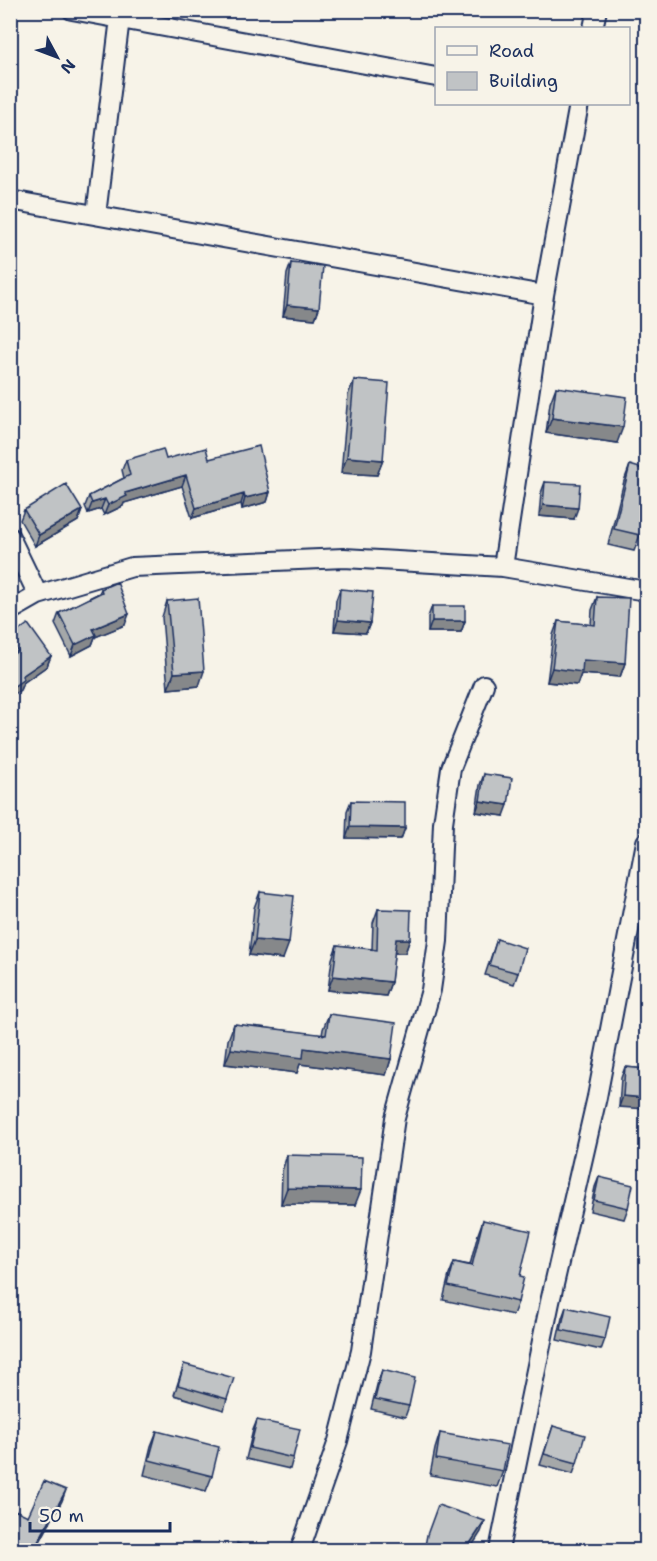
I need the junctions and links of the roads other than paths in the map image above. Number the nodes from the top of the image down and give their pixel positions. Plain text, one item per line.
1 (72, 10) edge
2 (597, 10) edge
3 (120, 14) edge
4 (593, 27) edge
5 (435, 77) edge
6 (579, 105) edge
7 (11, 200) edge
8 (96, 215) junction
9 (544, 295) junction
10 (10, 537) edge
11 (503, 567) junction
12 (646, 591) edge
13 (38, 595) junction
14 (10, 611) edge
15 (484, 685) dead end
16 (646, 842) edge
17 (300, 1551) edge
18 (499, 1551) edge

1 - 3 street
2 - 4 street
3 - 5 street
3 - 8 street
6 - 9 street
7 - 8 street
8 - 9 street
9 - 11 street
10 - 13 street
11 - 12 street
11 - 13 street
13 - 14 street
15 - 17 street
16 - 18 street

